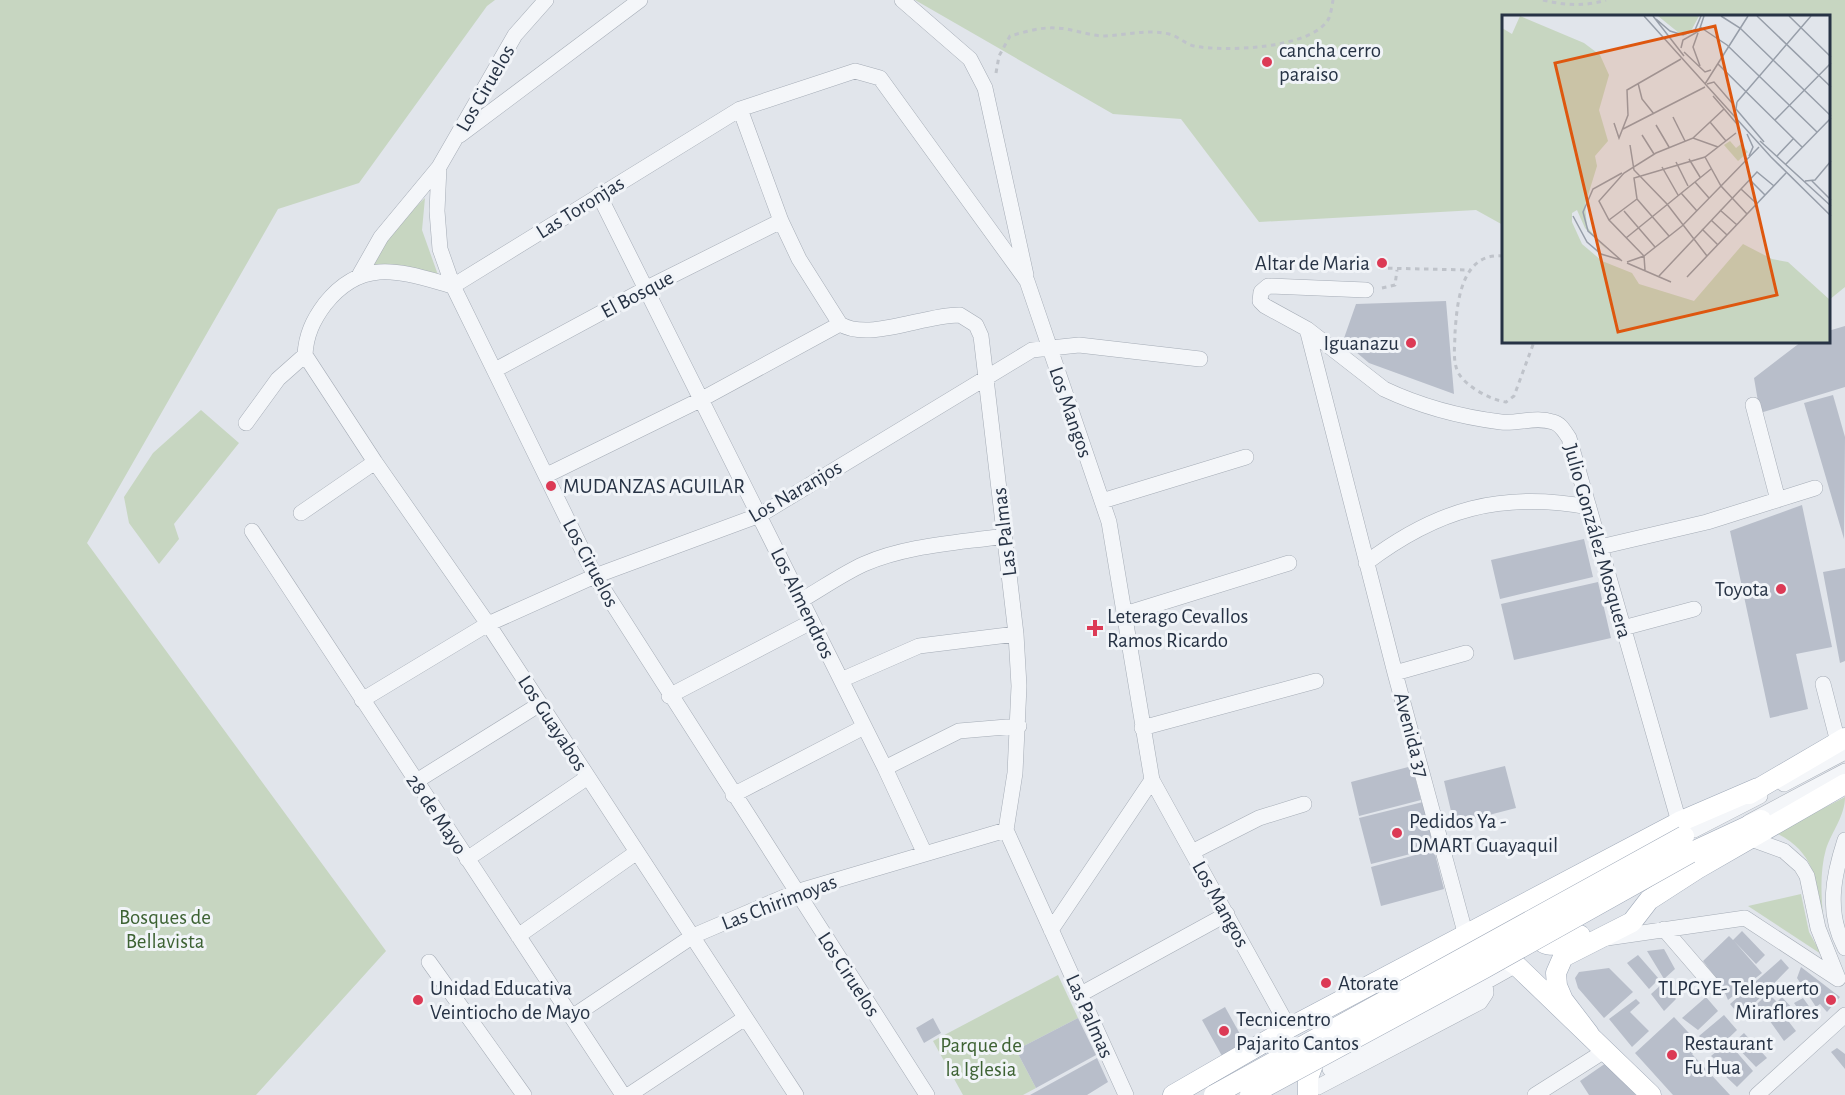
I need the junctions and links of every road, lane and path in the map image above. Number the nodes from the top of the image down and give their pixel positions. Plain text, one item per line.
1 (546, 0) edge
2 (640, 0) edge
3 (902, 0) edge
4 (1333, 0) edge
5 (1543, 0) edge
6 (1606, 0) edge
7 (996, 73) dead end
8 (887, 87) joint
9 (740, 109) junction
10 (456, 138) junction
11 (439, 167) junction
12 (599, 195) junction
13 (781, 221) junction
14 (1502, 256) edge
15 (1378, 268) dead end
16 (1397, 270) junction
17 (1470, 270) junction
18 (360, 274) junction
19 (1027, 281) junction
20 (453, 286) junction
21 (647, 288) junction
22 (1366, 290) joint
23 (840, 324) junction
24 (1307, 329) junction
25 (1533, 344) edge
26 (1049, 346) junction
27 (305, 355) junction
28 (1200, 359) dead end
29 (495, 370) junction
30 (985, 376) junction
31 (702, 399) junction
32 (1753, 405) dead end
33 (246, 423) dead end
34 (1246, 457) dead end
35 (375, 462) junction
36 (547, 475) junction
37 (1815, 488) dead end
38 (1778, 500) junction
39 (1102, 501) junction
40 (1589, 507) junction
41 (301, 513) dead end
42 (760, 515) junction
43 (252, 531) dead end
44 (1004, 536) junction
45 (1600, 547) junction
46 (1289, 562) dead end
47 (1366, 563) junction
48 (595, 576) junction
49 (800, 601) junction
50 (1694, 609) dead end
51 (1125, 614) junction
52 (811, 622) junction
53 (488, 624) junction
54 (1623, 628) junction
55 (1016, 634) junction
56 (1466, 652) dead end
57 (1395, 673) junction
58 (841, 680) junction
59 (1316, 681) dead end
60 (1823, 684) dead end
61 (669, 696) junction
62 (362, 700) junction
63 (540, 704) junction
64 (1018, 726) junction
65 (864, 728) junction
66 (1142, 728) junction
67 (1843, 744) edge
68 (885, 768) junction
69 (1845, 771) edge
70 (588, 777) junction
71 (1152, 780) junction
72 (416, 782) junction
73 (1845, 783) edge
74 (733, 795) junction
75 (1304, 804) dead end
76 (1006, 830) junction
77 (1689, 838) junction
78 (1751, 839) junction
79 (1845, 840) edge
80 (637, 852) junction
81 (924, 852) junction
82 (1192, 852) junction
83 (466, 859) junction
84 (796, 892) junction
85 (1535, 899) junction
86 (1649, 900) junction
87 (1227, 914) junction
88 (1664, 929) junction
89 (1051, 930) junction
90 (518, 936) junction
91 (693, 936) junction
92 (1466, 936) junction
93 (1596, 940) junction
94 (1845, 948) edge
95 (1501, 952) junction
96 (1481, 958) junction
97 (429, 962) dead end
98 (1516, 965) junction
99 (1841, 981) edge
100 (1486, 982) junction
101 (1714, 987) dead end
102 (1365, 989) junction
103 (1081, 994) junction
104 (1845, 1015) edge
105 (572, 1017) junction
106 (745, 1018) junction
107 (1289, 1028) junction
108 (1589, 1034) junction
109 (1606, 1050) junction
110 (1316, 1055) junction
111 (1220, 1067) junction
112 (1330, 1069) dead end
113 (1313, 1091) edge
114 (789, 1093) edge
115 (524, 1095) edge
116 (623, 1095) edge
117 (629, 1095) edge
118 (927, 1095) edge
119 (1126, 1095) edge
120 (1173, 1095) edge
121 (1214, 1095) edge
122 (1250, 1095) edge
123 (1259, 1095) edge
124 (1535, 1095) edge
125 (1651, 1095) edge
126 (1757, 1095) edge

1 - 10 street, Los Ciruelos
2 - 10 street
3 - 19 street
4 - 7 path
5 - 6 path
8 - 9 street, Las Toronjas
8 - 19 street, Los Mangos
9 - 12 street, Las Toronjas
9 - 13 street
10 - 11 street, Los Ciruelos
11 - 18 street
11 - 20 street, Los Ciruelos
12 - 20 street, Las Toronjas
12 - 21 street, Los Almendros
13 - 21 street, El Bosque
13 - 23 street
14 - 17 path
15 - 16 path
16 - 17 path
16 - 22 path
17 - 25 path
18 - 20 street
18 - 27 street
19 - 26 street, Los Mangos
20 - 29 street, Los Ciruelos
21 - 29 street, El Bosque
21 - 31 street, Los Almendros
22 - 24 street
23 - 30 street, Las Palmas
23 - 31 street
24 - 40 street, Julio González Mosquera
24 - 47 street, Avenida 37
26 - 28 street, Los Naranjos
26 - 30 street, Los Naranjos
26 - 39 street, Los Mangos
27 - 33 street
27 - 35 street, Los Guayabos
29 - 36 street, Los Ciruelos
30 - 42 street, Los Naranjos
30 - 44 street, Las Palmas
31 - 36 street
31 - 42 street, Los Almendros
32 - 38 street
34 - 39 street
35 - 41 street
35 - 53 street, Los Guayabos
36 - 48 street, Los Ciruelos
37 - 38 street
38 - 45 street
39 - 51 street, Los Mangos
40 - 45 street, Julio González Mosquera
40 - 47 street
42 - 48 street, Los Naranjos
42 - 49 street, Los Almendros
43 - 62 street, 28 de Mayo
44 - 49 street
44 - 55 street, Las Palmas
45 - 54 street, Julio González Mosquera
46 - 51 street
47 - 57 street, Avenida 37
48 - 53 street, Los Naranjos
48 - 61 street, Los Ciruelos
49 - 52 street, Los Almendros
50 - 54 street
51 - 66 street, Los Mangos
52 - 58 street, Los Almendros
52 - 61 street
53 - 62 street, Los Naranjos
53 - 63 street, Los Guayabos
54 - 77 street, Julio González Mosquera
55 - 58 street
55 - 64 street, Las Palmas
56 - 57 street
57 - 92 street, Avenida 37
58 - 65 street, Los Almendros
59 - 66 street
60 - 67 street
61 - 74 street, Los Ciruelos
62 - 72 street, 28 de Mayo
63 - 70 street, Los Guayabos
63 - 72 street
64 - 68 street
64 - 76 street, Las Palmas
65 - 68 street, Los Almendros
65 - 74 street
66 - 71 street, Los Mangos
67 - 77 street
67 - 77 main road
68 - 81 street, Los Almendros
69 - 77 street
70 - 80 street, Los Guayabos
70 - 83 street
71 - 82 street, Los Mangos
71 - 89 street
72 - 83 street, 28 de Mayo
73 - 77 main road
73 - 78 main road
74 - 84 street, Los Ciruelos
75 - 82 street
76 - 81 street, Las Chirimoyas
76 - 89 street, Las Palmas
77 - 85 main road
77 - 121 main road, bridge
77 - 122 main road, bridge
78 - 86 main road
78 - 99 street
79 - 94 street
80 - 90 street
80 - 91 street, Los Guayabos
81 - 84 street, Las Chirimoyas
82 - 87 street, Los Mangos
83 - 90 street, 28 de Mayo
84 - 91 street, Las Chirimoyas
84 - 118 street, Los Ciruelos
85 - 86 main road
85 - 92 main road
86 - 93 main road
87 - 103 street
87 - 107 street, Los Mangos
88 - 93 street
88 - 99 street
88 - 101 street
89 - 103 street, Las Palmas
90 - 105 street, 28 de Mayo
91 - 105 street, Las Chirimoyas
91 - 106 street, Los Guayabos
92 - 95 main road
92 - 102 main road
93 - 108 main road
95 - 96 main road
95 - 98 main road
96 - 100 street
96 - 110 main road
97 - 115 street
98 - 100 street
98 - 108 main road
100 - 112 street
100 - 113 street
102 - 107 main road
102 - 110 main road
103 - 119 street, Las Palmas
104 - 126 street
105 - 116 street, 28 de Mayo
106 - 114 street, Los Guayabos
106 - 117 street
107 - 111 main road
108 - 109 main road
109 - 124 street
109 - 125 main road
110 - 113 main road
111 - 120 main road
111 - 123 main road

